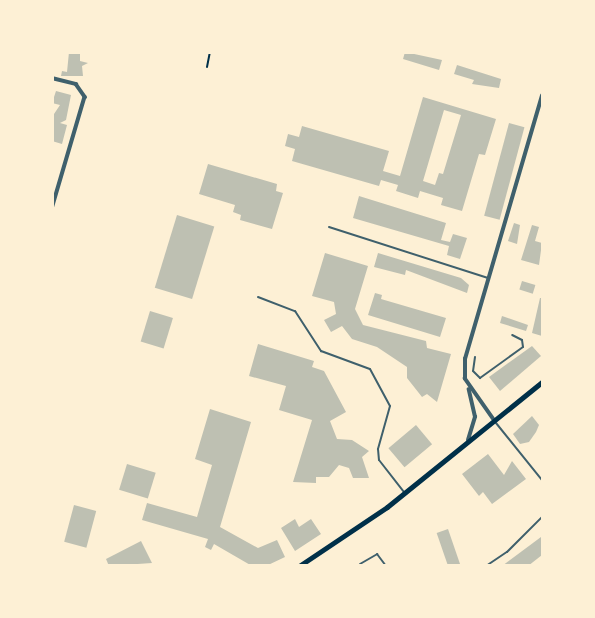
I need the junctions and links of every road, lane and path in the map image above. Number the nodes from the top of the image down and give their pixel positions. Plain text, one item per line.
1 (210, 52) edge
2 (207, 67) dead end
3 (52, 78) edge
4 (542, 96) edge
5 (52, 209) edge
6 (329, 227) dead end
7 (489, 278) junction
8 (258, 297) dead end
9 (512, 335) dead end
10 (475, 357) dead end
11 (542, 382) edge
12 (469, 388) junction
13 (493, 419) junction
14 (468, 440) junction
15 (542, 480) edge
16 (404, 493) junction
17 (542, 517) edge
18 (360, 564) dead end
19 (299, 565) edge
20 (386, 565) edge
21 (486, 565) edge

1 - 2 path
3 - 5 street
4 - 7 street
6 - 7 lane
7 - 12 street
8 - 16 lane
9 - 10 lane
11 - 13 main road
12 - 13 street
12 - 14 street
13 - 14 main road
13 - 15 lane
14 - 16 main road
16 - 19 main road
17 - 21 lane
18 - 20 lane

